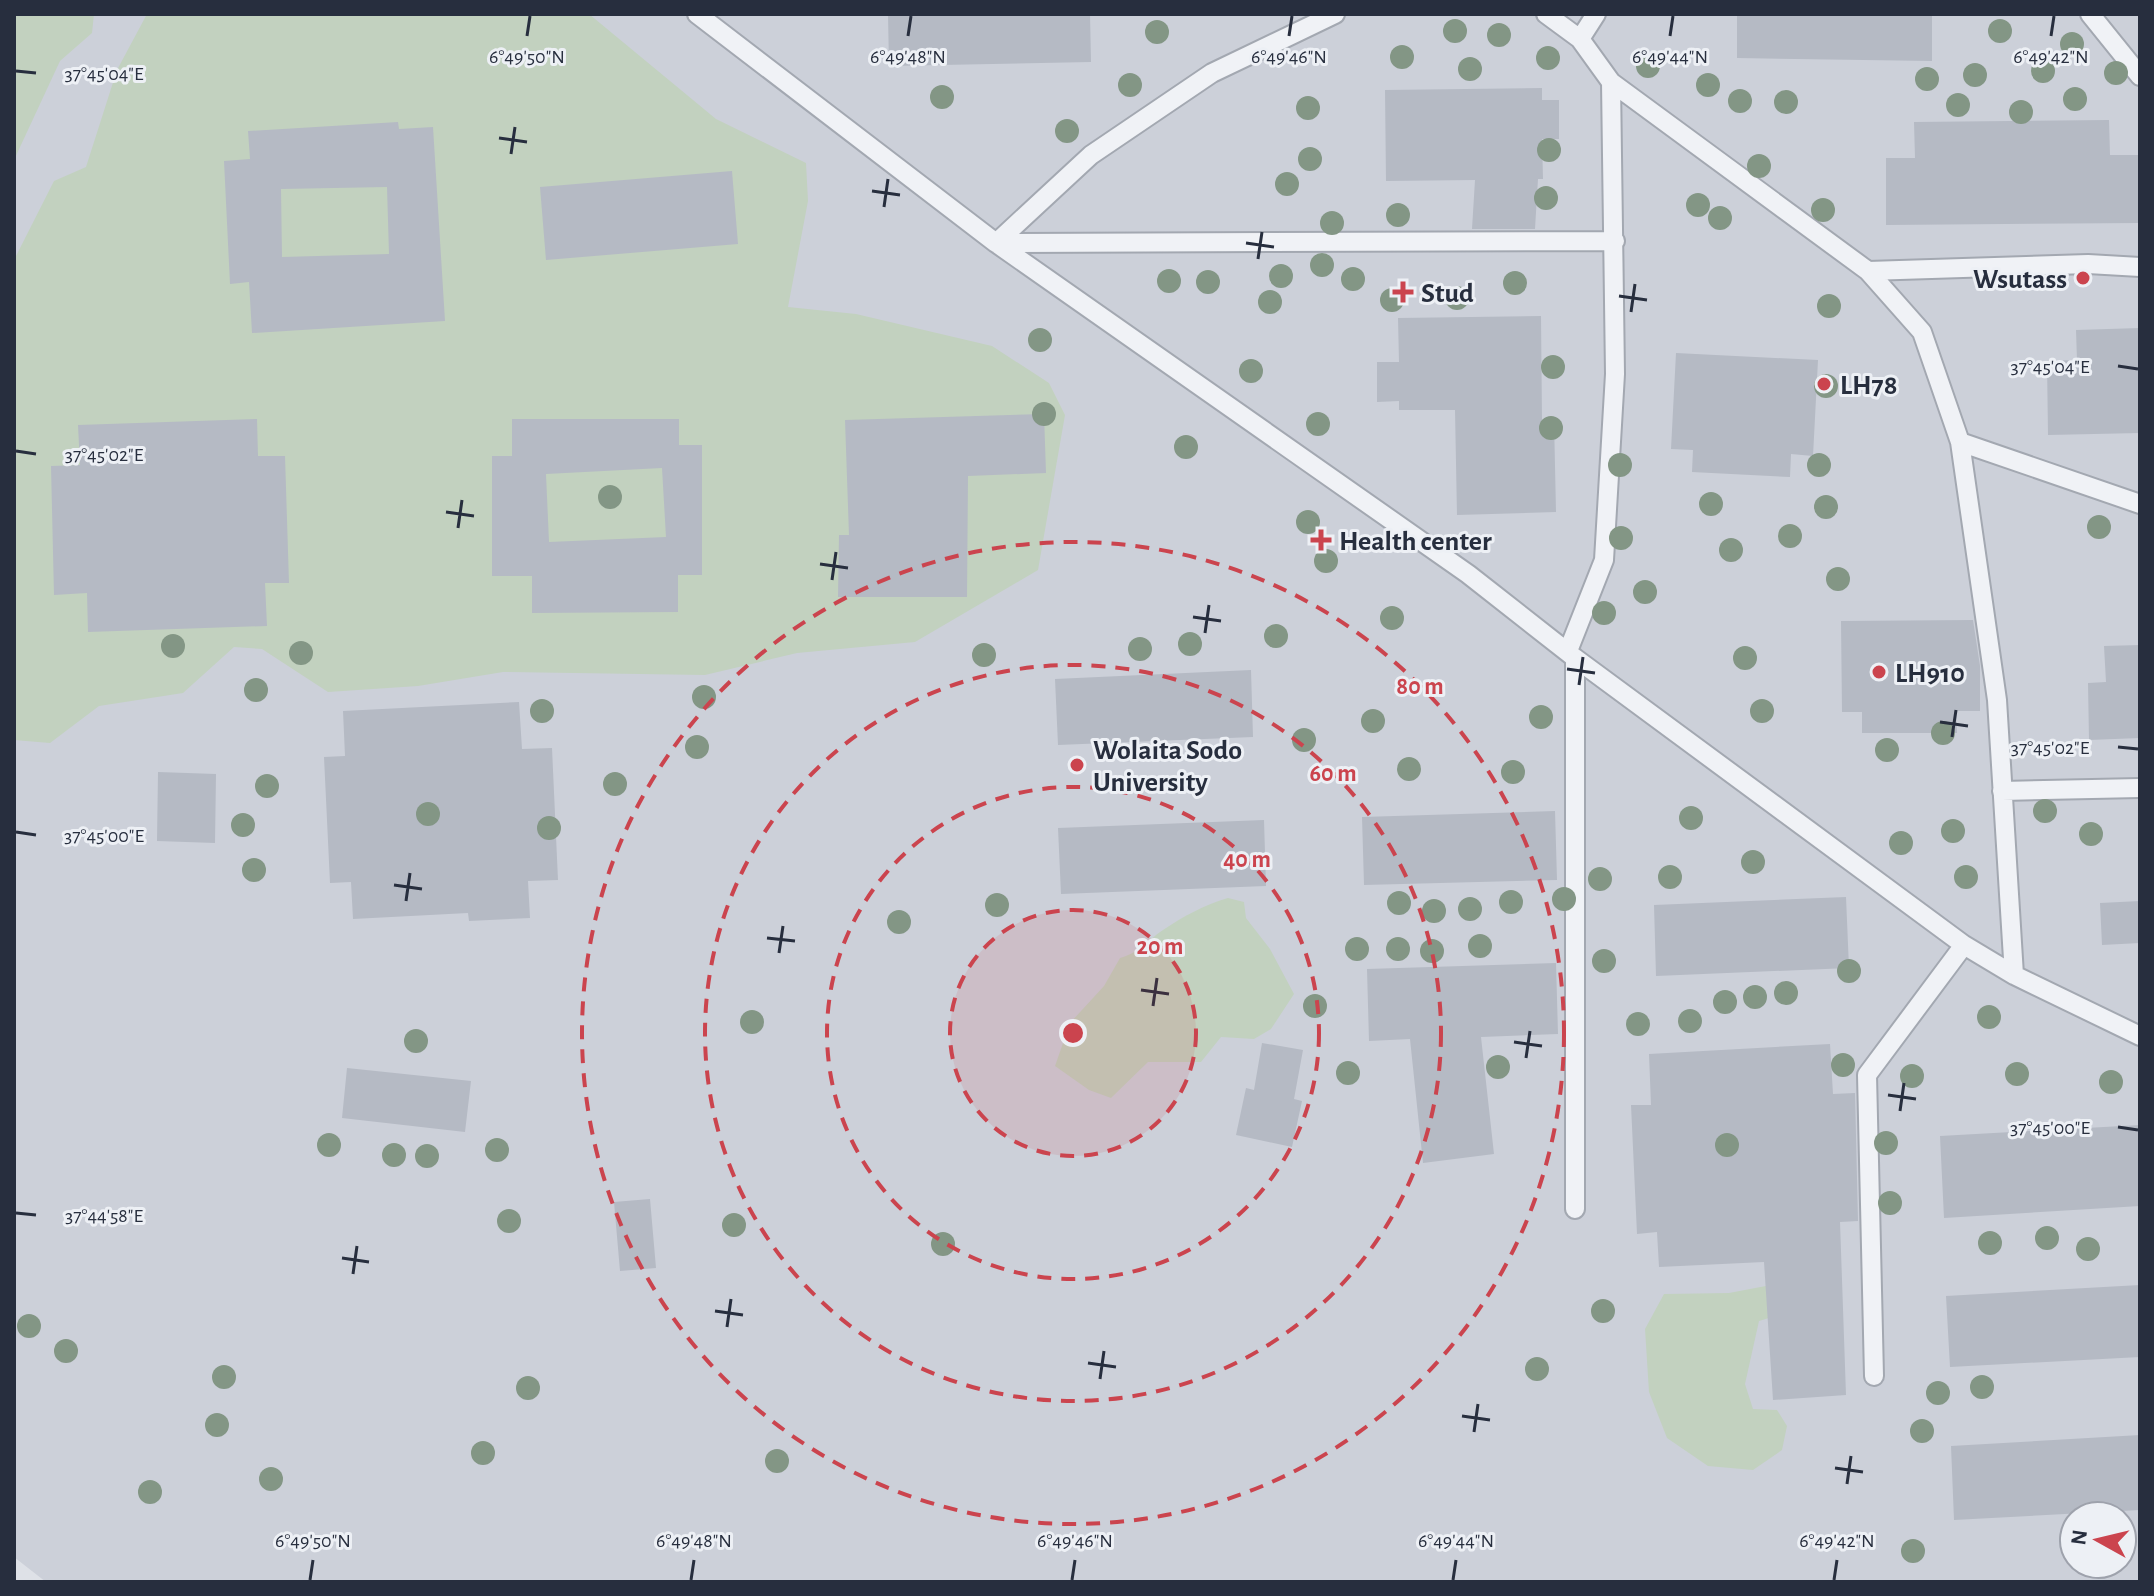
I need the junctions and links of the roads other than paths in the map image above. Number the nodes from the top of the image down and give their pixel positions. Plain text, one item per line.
1 (697, 14) edge
2 (1335, 14) edge
3 (1546, 14) edge
4 (1596, 14) edge
5 (2090, 14) edge
6 (1580, 39) junction
7 (2140, 76) edge
8 (1611, 82) junction
9 (1615, 241) junction
10 (996, 243) junction
11 (2140, 267) edge
12 (1868, 271) junction
13 (1960, 442) junction
14 (2140, 504) edge
15 (1572, 655) junction
16 (2140, 788) edge
17 (2002, 791) junction
18 (1964, 945) junction
19 (2014, 975) junction
20 (2140, 1036) edge
21 (1575, 1209) dead end
22 (1874, 1376) dead end

1 - 10 lane
2 - 10 lane
3 - 6 lane
4 - 6 lane
5 - 7 lane
6 - 8 lane
8 - 9 lane
8 - 12 lane
9 - 10 lane
9 - 15 lane
10 - 15 lane
11 - 12 lane
12 - 13 lane
13 - 14 lane
13 - 17 lane
15 - 18 lane
15 - 21 lane
16 - 17 lane
17 - 19 lane
18 - 19 lane
18 - 22 lane
19 - 20 lane

